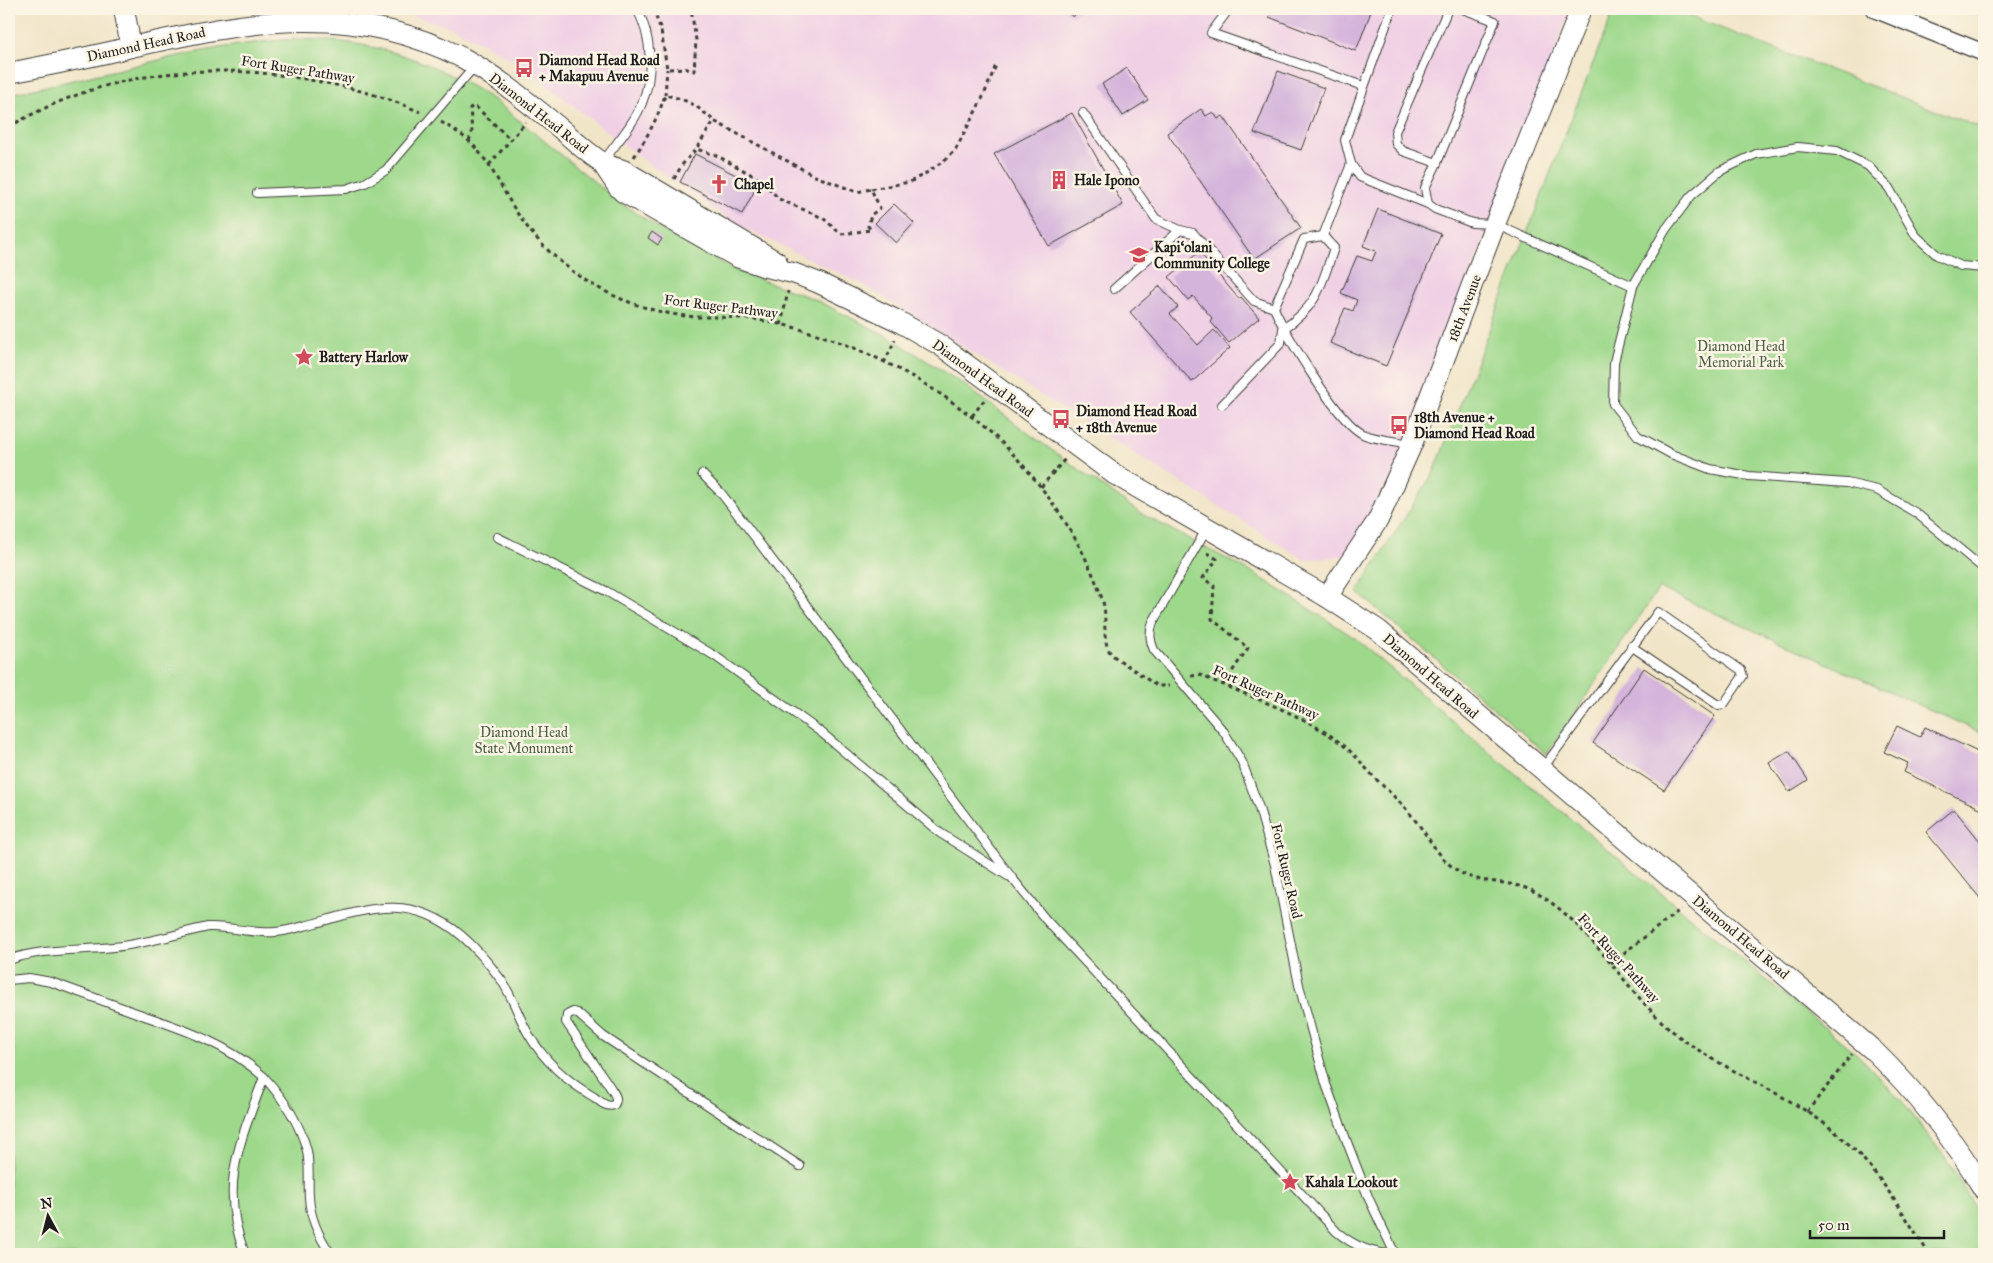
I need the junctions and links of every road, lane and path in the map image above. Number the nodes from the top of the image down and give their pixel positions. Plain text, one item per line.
1 (124, 9) edge
2 (638, 9) edge
3 (653, 9) edge
4 (691, 9) edge
5 (1229, 9) edge
6 (1392, 9) edge
7 (1448, 9) edge
8 (1462, 9) edge
9 (1581, 9) edge
10 (1874, 9) edge
11 (131, 48) junction
12 (1984, 53) edge
13 (476, 65) junction
14 (996, 65) dead end
15 (668, 69) junction
16 (9, 73) edge
17 (1363, 86) junction
18 (665, 95) junction
19 (1083, 113) dead end
20 (431, 117) junction
21 (714, 121) junction
22 (9, 127) edge
23 (469, 141) junction
24 (696, 148) junction
25 (602, 163) junction
26 (641, 163) dead end
27 (1351, 164) junction
28 (1437, 164) junction
29 (489, 165) junction
30 (672, 183) dead end
31 (871, 189) junction
32 (257, 193) dead end
33 (1428, 204) junction
34 (1495, 224) junction
35 (1180, 230) junction
36 (1323, 236) junction
37 (1984, 268) edge
38 (1633, 286) junction
39 (1114, 289) dead end
40 (787, 293) dead end
41 (1274, 308) junction
42 (781, 325) junction
43 (1283, 329) junction
44 (896, 337) dead end
45 (884, 363) junction
46 (981, 404) dead end
47 (1222, 405) dead end
48 (972, 416) junction
49 (1412, 444) junction
50 (1065, 458) dead end
51 (702, 474) dead end
52 (1041, 487) junction
53 (1208, 527) junction
54 (497, 537) dead end
55 (1196, 547) junction
56 (1984, 569) edge
57 (1327, 597) junction
58 (1631, 646) junction
59 (1190, 676) dead end
60 (1223, 685) junction
61 (1170, 686) dead end
62 (1542, 770) junction
63 (1012, 878) junction
64 (1694, 898) junction
65 (9, 960) edge
66 (1611, 964) junction
67 (9, 980) edge
68 (1852, 1053) dead end
69 (264, 1077) junction
70 (1807, 1112) junction
71 (800, 1166) dead end
72 (1984, 1190) edge
73 (245, 1254) edge
74 (331, 1254) edge
75 (1394, 1254) edge
76 (1929, 1254) edge

1 - 11 street
2 - 25 lane
3 - 15 path
4 - 15 path
5 - 17 lane
6 - 17 lane
7 - 28 lane
8 - 28 lane
9 - 34 street, 18th Avenue
10 - 12 street
11 - 13 street, Diamond Head Road
11 - 16 street, Diamond Head Road
13 - 20 lane
13 - 25 street, Diamond Head Road
14 - 31 path
15 - 18 path
17 - 27 lane
18 - 21 path
18 - 26 path
19 - 35 lane
20 - 22 path, Fort Ruger Pathway
20 - 23 path, Fort Ruger Pathway
20 - 32 lane
21 - 24 path
21 - 31 path
23 - 29 path, Fort Ruger Pathway
23 - 29 path
24 - 30 path
24 - 31 path
25 - 53 street, Diamond Head Road
27 - 33 lane
27 - 36 lane
28 - 33 lane
29 - 42 path, Fort Ruger Pathway
33 - 34 lane
34 - 38 lane
34 - 49 street, 18th Avenue
35 - 39 lane
35 - 41 lane
36 - 41 lane
36 - 43 lane
37 - 38 lane
38 - 56 lane
40 - 42 path
41 - 43 lane
42 - 45 path, Fort Ruger Pathway
43 - 47 lane
43 - 49 lane
44 - 45 path
45 - 48 path, Fort Ruger Pathway
46 - 48 path
48 - 52 path, Fort Ruger Pathway
49 - 57 street, 18th Avenue
50 - 52 path
51 - 63 lane
52 - 61 path, Fort Ruger Pathway
53 - 55 lane, Fort Ruger Road
53 - 57 street, Diamond Head Road
54 - 63 lane
55 - 60 path
55 - 75 lane, Fort Ruger Road
57 - 62 street, Diamond Head Road
58 - 58 lane
58 - 62 lane
59 - 60 path, Fort Ruger Pathway
60 - 66 path, Fort Ruger Pathway
62 - 64 street, Diamond Head Road
63 - 75 lane
64 - 66 path
64 - 72 street, Diamond Head Road
65 - 71 lane
66 - 70 path, Fort Ruger Pathway
67 - 69 lane
68 - 70 path
69 - 73 lane
69 - 74 lane
70 - 76 path, Fort Ruger Pathway

